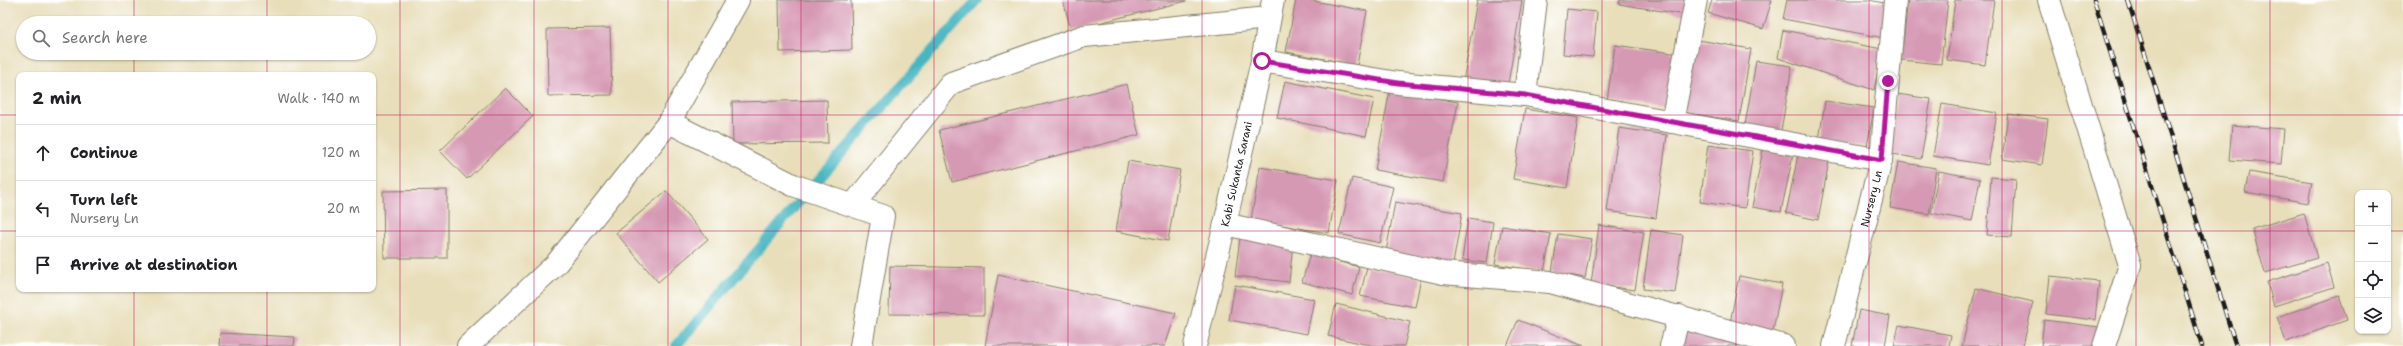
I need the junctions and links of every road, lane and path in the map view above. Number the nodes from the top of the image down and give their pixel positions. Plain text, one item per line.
1 (738, 0) edge
2 (1536, 0) edge
3 (1696, 0) edge
4 (1895, 0) edge
5 (2049, 0) edge
6 (1271, 9) edge
7 (1262, 61) junction
8 (1525, 95) junction
9 (669, 122) junction
10 (1672, 122) junction
11 (1882, 160) junction
12 (853, 206) junction
13 (1226, 224) junction
14 (1679, 316) junction
15 (468, 346) edge
16 (861, 346) edge
17 (1195, 346) edge
18 (1671, 346) edge
19 (1784, 346) edge
20 (1834, 346) edge
21 (2104, 346) edge

1 - 9 street
2 - 8 street
3 - 10 street
4 - 11 street, Nursery Ln
5 - 21 street
6 - 7 street, Kabi Sukanta Sarani
6 - 12 street
7 - 8 street
7 - 13 street, Kabi Sukanta Sarani
8 - 10 street
9 - 12 street
9 - 15 street
10 - 11 street
11 - 20 street, Nursery Ln
12 - 16 street
13 - 14 street
13 - 17 street, Kabi Sukanta Sarani
14 - 18 street
14 - 19 street

